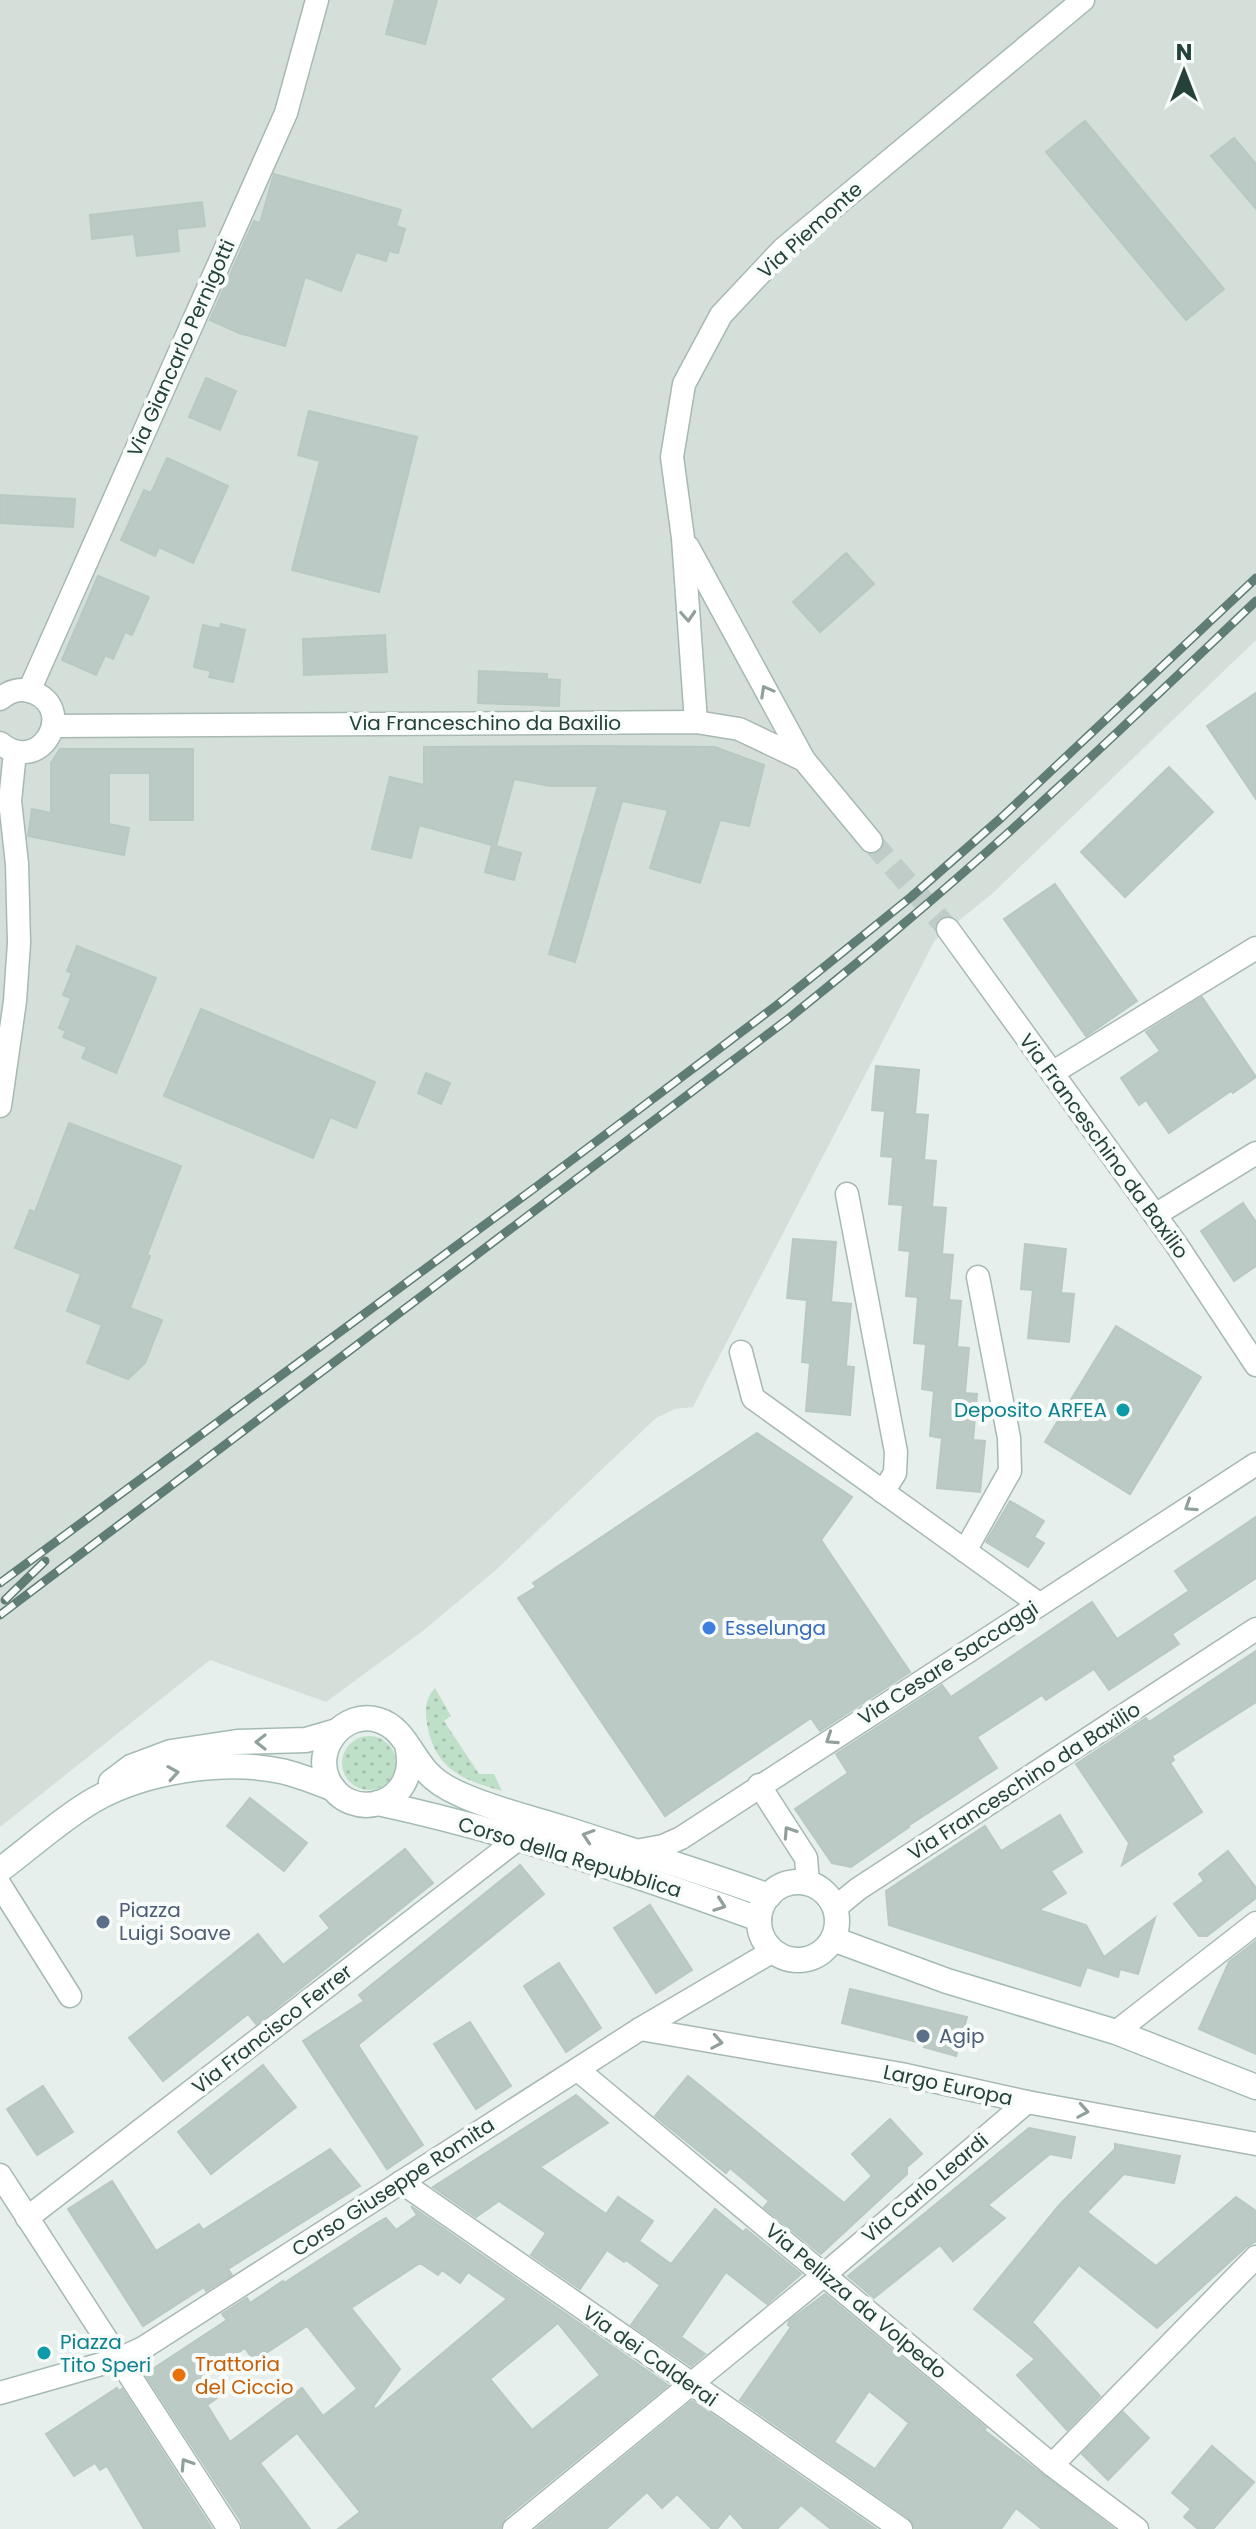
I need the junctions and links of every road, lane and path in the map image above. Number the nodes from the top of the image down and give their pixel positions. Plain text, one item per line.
1 (317, 0) edge
2 (1083, 0) edge
3 (683, 538) junction
4 (9, 693) edge
5 (696, 722) junction
6 (53, 726) junction
7 (8, 748) edge
8 (804, 760) junction
9 (871, 841) tunnel mouth
10 (948, 929) tunnel mouth
11 (1256, 948) edge
12 (1052, 1073) junction
13 (0, 1106) edge
14 (1256, 1153) edge
15 (847, 1194) dead end
16 (1155, 1215) junction
17 (978, 1277) dead end
18 (741, 1352) dead end
19 (1256, 1365) edge
20 (1256, 1453) edge
21 (1256, 1464) edge
22 (1236, 1477) junction
23 (883, 1492) junction
24 (965, 1551) junction
25 (1039, 1604) junction
26 (1256, 1629) edge
27 (337, 1731) junction
28 (407, 1745) junction
29 (759, 1785) junction
30 (334, 1789) junction
31 (378, 1803) junction
32 (76, 1812) junction
33 (518, 1839) junction
34 (636, 1851) junction
35 (0, 1870) edge
36 (808, 1883) junction
37 (0, 1885) edge
38 (769, 1896) junction
39 (835, 1908) junction
40 (759, 1919) junction
41 (1256, 1923) edge
42 (833, 1939) junction
43 (773, 1951) junction
44 (70, 1996) dead end
45 (640, 2029) junction
46 (1116, 2032) junction
47 (578, 2070) junction
48 (1256, 2087) edge
49 (1027, 2102) junction
50 (1256, 2144) edge
51 (0, 2175) edge
52 (401, 2182) junction
53 (27, 2218) junction
54 (1256, 2257) edge
55 (824, 2275) junction
56 (119, 2359) junction
57 (690, 2384) junction
58 (0, 2393) edge
59 (1052, 2465) junction
60 (229, 2529) edge
61 (514, 2529) edge
62 (901, 2529) edge
63 (1137, 2529) edge

1 - 4 street, Via Giancarlo Pernigotti
2 - 3 street, Via Piemonte
3 -> 5 street, Via Piemonte
8 -> 3 street, Via Piemonte
4 - 6 street
5 - 6 street, Via Franceschino da Baxilio
5 - 8 street, Via Franceschino da Baxilio
6 - 7 street
7 - 13 street
8 - 9 street, Via Franceschino da Baxilio
10 - 12 street, Via Franceschino da Baxilio
11 - 12 street
12 - 16 street, Via Franceschino da Baxilio
14 - 16 street
15 - 23 street
16 - 19 street, Via Franceschino da Baxilio
17 - 24 street
18 - 23 street
20 - 22 street
21 - 22 street, Via Cesare Saccaggi
22 -> 25 street, Via Cesare Saccaggi
23 - 24 street
24 - 25 street
25 -> 29 street, Via Cesare Saccaggi
26 - 39 street, Via Franceschino da Baxilio
27 - 28 street
27 - 30 street
27 -> 32 street
28 - 31 street
34 -> 28 street, Corso della Repubblica
29 - 34 street, Via Cesare Saccaggi
36 -> 29 street
30 - 31 street
32 -> 30 street
31 - 33 street, Corso della Repubblica
32 - 35 street
33 -> 40 street, Corso della Repubblica
33 - 53 street, Via Francisco Ferrer
34 - 38 street, Corso della Repubblica
36 - 38 street
36 - 39 street
37 - 44 street
38 - 40 street
39 - 42 street
40 - 43 street
41 - 46 street
42 - 43 street
42 - 46 street
43 - 45 street, Corso Giuseppe Romita
45 - 47 street, Corso Giuseppe Romita
45 -> 49 street, Largo Europa
46 - 48 street
47 - 52 street, Corso Giuseppe Romita
47 - 55 street, Via Pellizza da Volpedo
49 -> 50 street, Largo Europa
49 - 55 street, Via Carlo Leardi
51 - 53 street
52 - 56 street, Corso Giuseppe Romita
52 - 57 street, Via dei Calderai
53 - 56 street
54 - 59 street
55 - 57 street, Via Carlo Leardi
55 - 59 street, Via Pellizza da Volpedo
56 - 58 street, Corso Giuseppe Romita
60 -> 56 street
57 - 61 street, Via Carlo Leardi
57 - 62 street, Via dei Calderai
59 - 63 street, Via Pellizza da Volpedo

